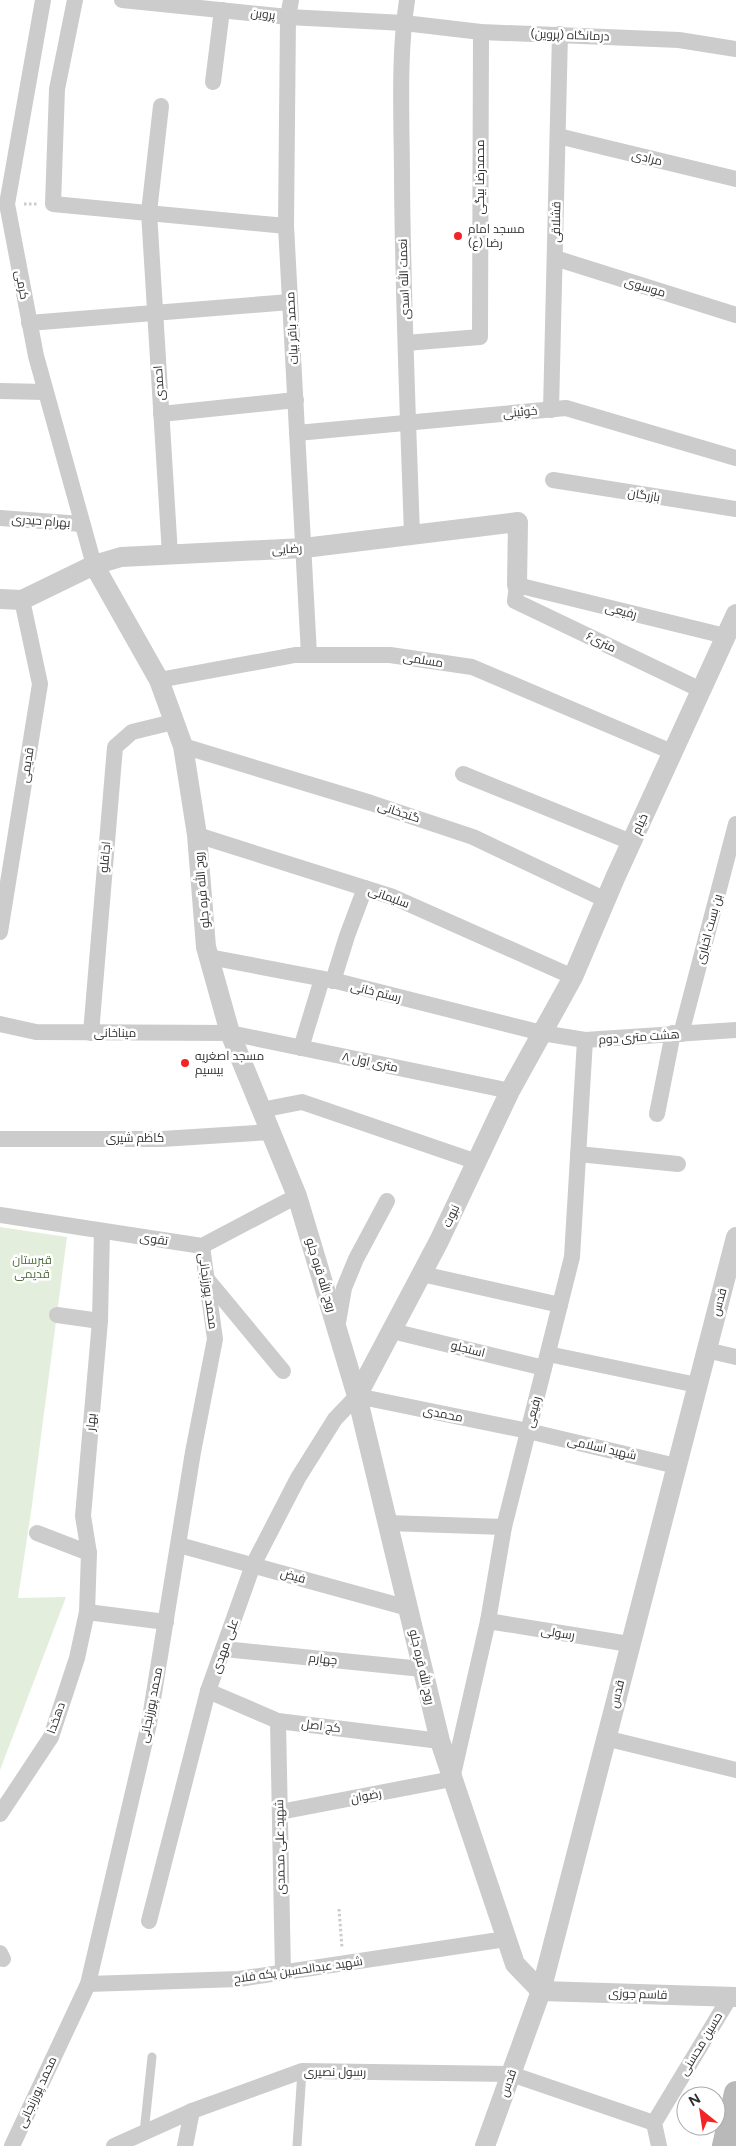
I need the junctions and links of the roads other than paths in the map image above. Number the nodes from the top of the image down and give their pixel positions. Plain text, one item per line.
1 (44, 0) edge
2 (75, 0) edge
3 (122, 0) edge
4 (291, 0) edge
5 (407, 0) edge
6 (222, 10) junction
7 (288, 17) junction
8 (404, 23) junction
9 (481, 32) junction
10 (560, 34) junction
11 (736, 49) edge
12 (213, 82) dead end
13 (161, 106) dead end
14 (558, 136) junction
15 (736, 179) edge
16 (149, 212) junction
17 (286, 226) junction
18 (555, 258) junction
19 (290, 302) junction
20 (155, 313) junction
21 (736, 315) edge
22 (29, 322) junction
23 (406, 343) junction
24 (0, 391) edge
25 (45, 392) junction
26 (296, 400) junction
27 (551, 410) junction
28 (161, 414) junction
29 (408, 423) junction
30 (297, 433) junction
31 (736, 458) edge
32 (553, 480) dead end
33 (736, 509) edge
34 (0, 518) edge
35 (82, 524) junction
36 (412, 535) junction
37 (304, 548) junction
38 (170, 555) junction
39 (94, 565) junction
40 (517, 585) junction
41 (0, 599) edge
42 (22, 600) junction
43 (736, 614) edge
44 (725, 636) junction
45 (309, 655) junction
46 (159, 680) junction
47 (701, 690) junction
48 (174, 722) junction
49 (183, 746) junction
50 (672, 752) junction
51 (463, 774) dead end
52 (736, 824) edge
53 (197, 836) junction
54 (631, 842) junction
55 (365, 888) junction
56 (606, 900) junction
57 (2, 908) edge
58 (0, 932) edge
59 (209, 957) junction
60 (573, 977) junction
61 (327, 980) junction
62 (0, 1024) edge
63 (736, 1030) edge
64 (91, 1032) junction
65 (230, 1033) junction
66 (542, 1033) junction
67 (677, 1034) junction
68 (585, 1040) junction
69 (301, 1048) junction
70 (510, 1091) junction
71 (261, 1110) junction
72 (657, 1114) dead end
73 (271, 1132) junction
74 (0, 1139) edge
75 (578, 1154) junction
76 (477, 1162) junction
77 (678, 1164) dead end
78 (297, 1196) junction
79 (387, 1201) dead end
80 (0, 1216) edge
81 (102, 1231) junction
82 (736, 1237) edge
83 (202, 1246) junction
84 (422, 1274) junction
85 (206, 1278) junction
86 (560, 1305) junction
87 (57, 1315) dead end
88 (100, 1320) junction
89 (337, 1328) junction
90 (392, 1330) junction
91 (706, 1350) junction
92 (736, 1357) edge
93 (546, 1361) junction
94 (283, 1371) dead end
95 (697, 1384) junction
96 (357, 1396) junction
97 (528, 1430) junction
98 (676, 1466) junction
99 (387, 1523) junction
100 (504, 1527) junction
101 (37, 1533) dead end
102 (179, 1545) junction
103 (88, 1553) junction
104 (254, 1565) junction
105 (408, 1608) junction
106 (87, 1612) junction
107 (488, 1621) junction
108 (166, 1622) junction
109 (629, 1644) junction
110 (224, 1649) junction
111 (422, 1668) junction
112 (208, 1691) junction
113 (278, 1721) junction
114 (605, 1738) junction
115 (440, 1741) junction
116 (736, 1770) edge
117 (452, 1779) junction
118 (280, 1812) junction
119 (0, 1814) edge
120 (149, 1921) dead end
121 (506, 1940) junction
122 (283, 1972) junction
123 (88, 1984) junction
124 (541, 1991) junction
125 (733, 1997) edge
126 (152, 2057) dead end
127 (302, 2071) junction
128 (511, 2074) junction
129 (736, 2094) edge
130 (192, 2111) junction
131 (654, 2123) junction
132 (144, 2132) junction
133 (9, 2139) edge
134 (114, 2146) edge
135 (185, 2146) edge
136 (298, 2146) edge
137 (485, 2146) edge
138 (659, 2146) edge
139 (724, 2146) edge

1 - 22 street, کرمی
2 - 16 street
3 - 6 street, پروین
4 - 7 street, محمد باقر بیات
5 - 8 street, نعمت الله اسدی
6 - 7 street, پروین
6 - 12 street
7 - 8 street, پروین
7 - 17 street, محمد باقر بیات
8 - 9 street, درمانگاه (پروین)
8 - 23 street, نعمت الله اسدی
9 - 10 street, درمانگاه (پروین)
9 - 23 street, محمدرضا بیگی
10 - 11 street, درمانگاه (پروین)
10 - 14 street, قشلاقی
13 - 16 street, احمدی
14 - 15 street, مرادی
14 - 18 street, قشلاقی
16 - 17 street
16 - 20 street, احمدی
17 - 19 street, محمد باقر بیات
18 - 21 street, موسوی
18 - 27 street, قشلاقی
19 - 20 street
19 - 26 street, محمد باقر بیات
20 - 22 street
20 - 28 street, احمدی
22 - 25 street, کرمی
23 - 29 street, نعمت الله اسدی
24 - 25 street
25 - 35 street, کرمی
26 - 28 street
26 - 30 street, محمد باقر بیات
27 - 29 street, خوئینی
27 - 31 street, خوئینی
28 - 38 street, احمدی
29 - 30 street, خوئینی
29 - 36 street, نعمت الله اسدی
30 - 37 street, محمد باقر بیات
32 - 33 street, بازرگان
34 - 35 street, بهرام حیدری
35 - 39 street, کرمی
36 - 37 street, رضایی
36 - 40 street, رضایی
37 - 38 street, رضایی
37 - 45 street, محمد باقر بیات
38 - 39 street, رضایی
39 - 42 street, رضایی
39 - 46 street, روح الله قره جلو
40 - 44 street, رفیعی
40 - 47 street, ۶متری
41 - 42 street, رضایی
42 - 57 street, قدیمی
43 - 44 street, خیام
44 - 47 street, خیام
45 - 46 street, مسلمی
45 - 50 street, مسلمی
46 - 48 street, روح الله قره جلو
47 - 50 street, خیام
48 - 49 street, روح الله قره جلو
48 - 64 street, اجاقلو
49 - 53 street, روح الله قره جلو
49 - 56 street, گنجخانی
50 - 54 street, خیام
51 - 54 street
52 - 67 street, بن بست اخباری
53 - 55 street, سلیمانی
53 - 59 street, روح الله قره جلو
54 - 56 street, خیام
55 - 60 street, سلیمانی
55 - 61 street
56 - 60 street, خیام
57 - 58 street, قدیمی
59 - 61 street, رستم خانی
59 - 65 street, روح الله قره جلو
60 - 66 street, خیام
61 - 66 street, رستم خانی
61 - 69 street
62 - 64 street, میناخانی
63 - 67 street, هشت متری دوم
64 - 65 street, میناخانی
65 - 69 street, ۸ متری اول
65 - 71 street, روح الله قره جلو
66 - 68 street, هشت متری دوم
66 - 70 street, نبوت
67 - 68 street, هشت متری دوم
67 - 72 street, بن بست اخباری
68 - 75 street, رفیعی
69 - 70 street, ۸ متری اول
70 - 76 street, نبوت
71 - 73 street, روح الله قره جلو
71 - 76 street
73 - 74 street, کاظم شیری
73 - 78 street, روح الله قره جلو
75 - 77 street
75 - 86 street, رفیعی
76 - 84 street, نبوت
78 - 83 street
78 - 89 street, روح الله قره جلو
79 - 89 street
80 - 81 street, تقوی
81 - 83 street, تقوی
81 - 88 street, بهار
82 - 91 street, قدس
83 - 85 street, محمد پورزنجانی
84 - 86 street
84 - 90 street, نبوت
85 - 94 street
85 - 102 street, محمد پورزنجانی
86 - 93 street, رفیعی
87 - 88 street
88 - 103 street, بهار
89 - 96 street, روح الله قره جلو
90 - 93 street, استجلو
90 - 96 street, نبوت
91 - 92 street
91 - 95 street, قدس
93 - 95 street, استجلو
93 - 97 street, رفیعی
95 - 98 street, قدس
96 - 97 street, محمدی
96 - 99 street, روح الله قره جلو
96 - 104 street, علی مهدی
97 - 98 street, شهید اسلامی
97 - 100 street, رفیعی
98 - 109 street, قدس
99 - 100 street
99 - 105 street, روح الله قره جلو
100 - 107 street, رفیعی
101 - 103 street
102 - 104 street, فیض
102 - 108 street, محمد پورزنجانی
103 - 106 street, بهار
104 - 105 street, فیض
104 - 110 street, علی مهدی
105 - 111 street, روح الله قره جلو
106 - 108 street
106 - 119 street, دهخدا
107 - 109 street, رسولی
107 - 117 street, رفیعی
108 - 123 street, محمد پورزنجانی
109 - 114 street, قدس
110 - 111 street, چهارم
110 - 112 street, علی مهدی
111 - 115 street, روح الله قره جلو
112 - 113 street, کج اصل
112 - 120 street, علی مهدی
113 - 115 street, کج اصل
113 - 118 street, شهید علی محمدی
114 - 116 street
114 - 124 street, قدس
115 - 117 street, روح الله قره جلو
117 - 118 street, رضوان
117 - 121 street, روح الله قره جلو
118 - 122 street, شهید علی محمدی
121 - 122 street, شهید عبدالحسین یکه فلاح
121 - 124 street, روح الله قره جلو
122 - 123 street, شهید عبدالحسین یکه فلاح
123 - 133 street, محمد پورزنجانی
124 - 125 street, قاسم جوزی
124 - 128 street, قدس
125 - 131 street, حسین محسنی
126 - 132 lane
127 - 128 street, رسول نصیری
127 - 130 street, رسول نصیری
127 - 136 lane
128 - 131 street, رسول نصیری
128 - 137 street, قدس
129 - 139 main road
130 - 132 street, رسول نصیری
130 - 135 street
131 - 138 street
132 - 134 street, رسول نصیری

